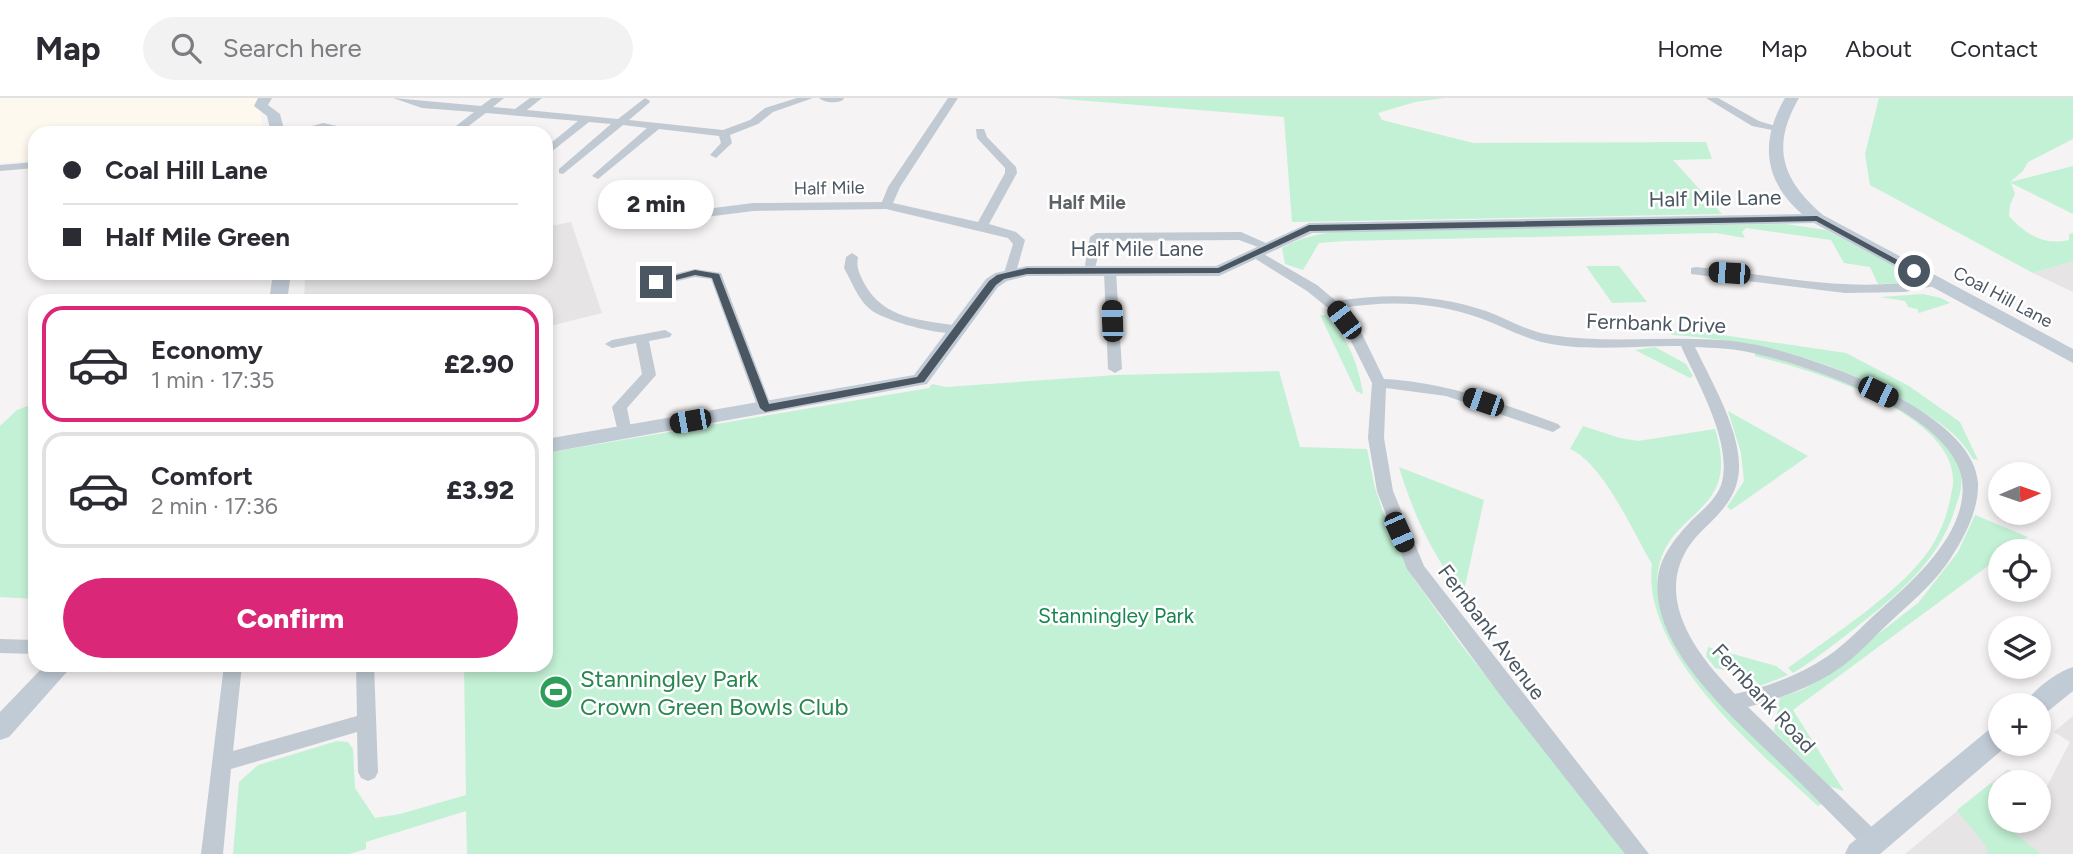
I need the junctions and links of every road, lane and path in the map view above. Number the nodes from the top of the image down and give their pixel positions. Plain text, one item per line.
1 (265, 98) edge
2 (398, 98) edge
3 (499, 98) edge
4 (537, 98) edge
5 (808, 98) edge
6 (824, 98) edge
7 (953, 98) edge
8 (1711, 98) edge
9 (1793, 98) edge
10 (839, 99) edge
11 (645, 102) dead end
12 (482, 110) junction
13 (517, 112) junction
14 (587, 118) junction
15 (622, 122) junction
16 (276, 126) edge
17 (461, 126) edge
18 (656, 126) junction
19 (1777, 128) junction
20 (980, 131) dead end
21 (724, 132) junction
22 (553, 147) edge
23 (716, 155) dead end
24 (28, 166) edge
25 (0, 168) edge
26 (563, 171) dead end
27 (598, 176) dead end
28 (886, 205) junction
29 (675, 217) dead end
30 (1817, 218) junction
31 (982, 226) junction
32 (1262, 250) junction
33 (852, 257) dead end
34 (1091, 265) dead end
35 (1696, 271) dead end
36 (1110, 272) junction
37 (654, 273) dead end
38 (1010, 274) junction
39 (1934, 282) junction
40 (1333, 305) junction
41 (960, 330) junction
42 (665, 334) dead end
43 (642, 338) junction
44 (1686, 342) junction
45 (612, 344) dead end
46 (2073, 357) edge
47 (1115, 369) dead end
48 (1379, 383) junction
49 (765, 408) junction
50 (1553, 427) dead end
51 (624, 433) junction
52 (553, 445) edge
53 (0, 646) edge
54 (28, 647) edge
55 (54, 672) edge
56 (232, 672) edge
57 (365, 672) edge
58 (2073, 677) edge
59 (2051, 695) edge
60 (1731, 703) junction
61 (366, 721) junction
62 (0, 729) edge
63 (1988, 746) edge
64 (222, 763) junction
65 (368, 772) dead end
66 (1866, 848) edge
67 (212, 854) edge
68 (1638, 854) edge

1 - 16 street
2 - 12 street
3 - 12 street
4 - 13 street
5 - 21 street
6 - 10 street
7 - 28 street
8 - 19 street
9 - 19 street
11 - 15 street
12 - 13 street
12 - 17 street
13 - 14 street
14 - 15 street
14 - 22 street
15 - 18 street
15 - 26 street
18 - 21 street
18 - 27 street
19 - 30 street, Coal Hill Lane
20 - 31 street
21 - 23 street
24 - 25 street
28 - 29 street, Half Mile
28 - 31 street, Half Mile
30 - 32 street, Half Mile Lane
30 - 39 street, Coal Hill Lane
31 - 38 street, Half Mile
32 - 34 street
32 - 36 street, Half Mile Lane
32 - 40 street
33 - 41 street
35 - 39 street
36 - 38 street, Half Mile Lane
36 - 47 street
37 - 49 street
38 - 41 street
39 - 46 street, Coal Hill Lane
40 - 44 street, Fernbank Drive
40 - 48 street
41 - 49 street
42 - 43 street
43 - 45 street
43 - 51 street
44 - 60 street, Fernbank Road
44 - 60 street, Fernbank Drive
48 - 50 street
48 - 68 street, Fernbank Avenue
49 - 51 street
51 - 52 street
53 - 54 street
55 - 62 street
56 - 64 street
57 - 61 street
58 - 59 street
60 - 66 street, Fernbank Road
61 - 64 street
61 - 65 street
63 - 66 street
64 - 67 street

